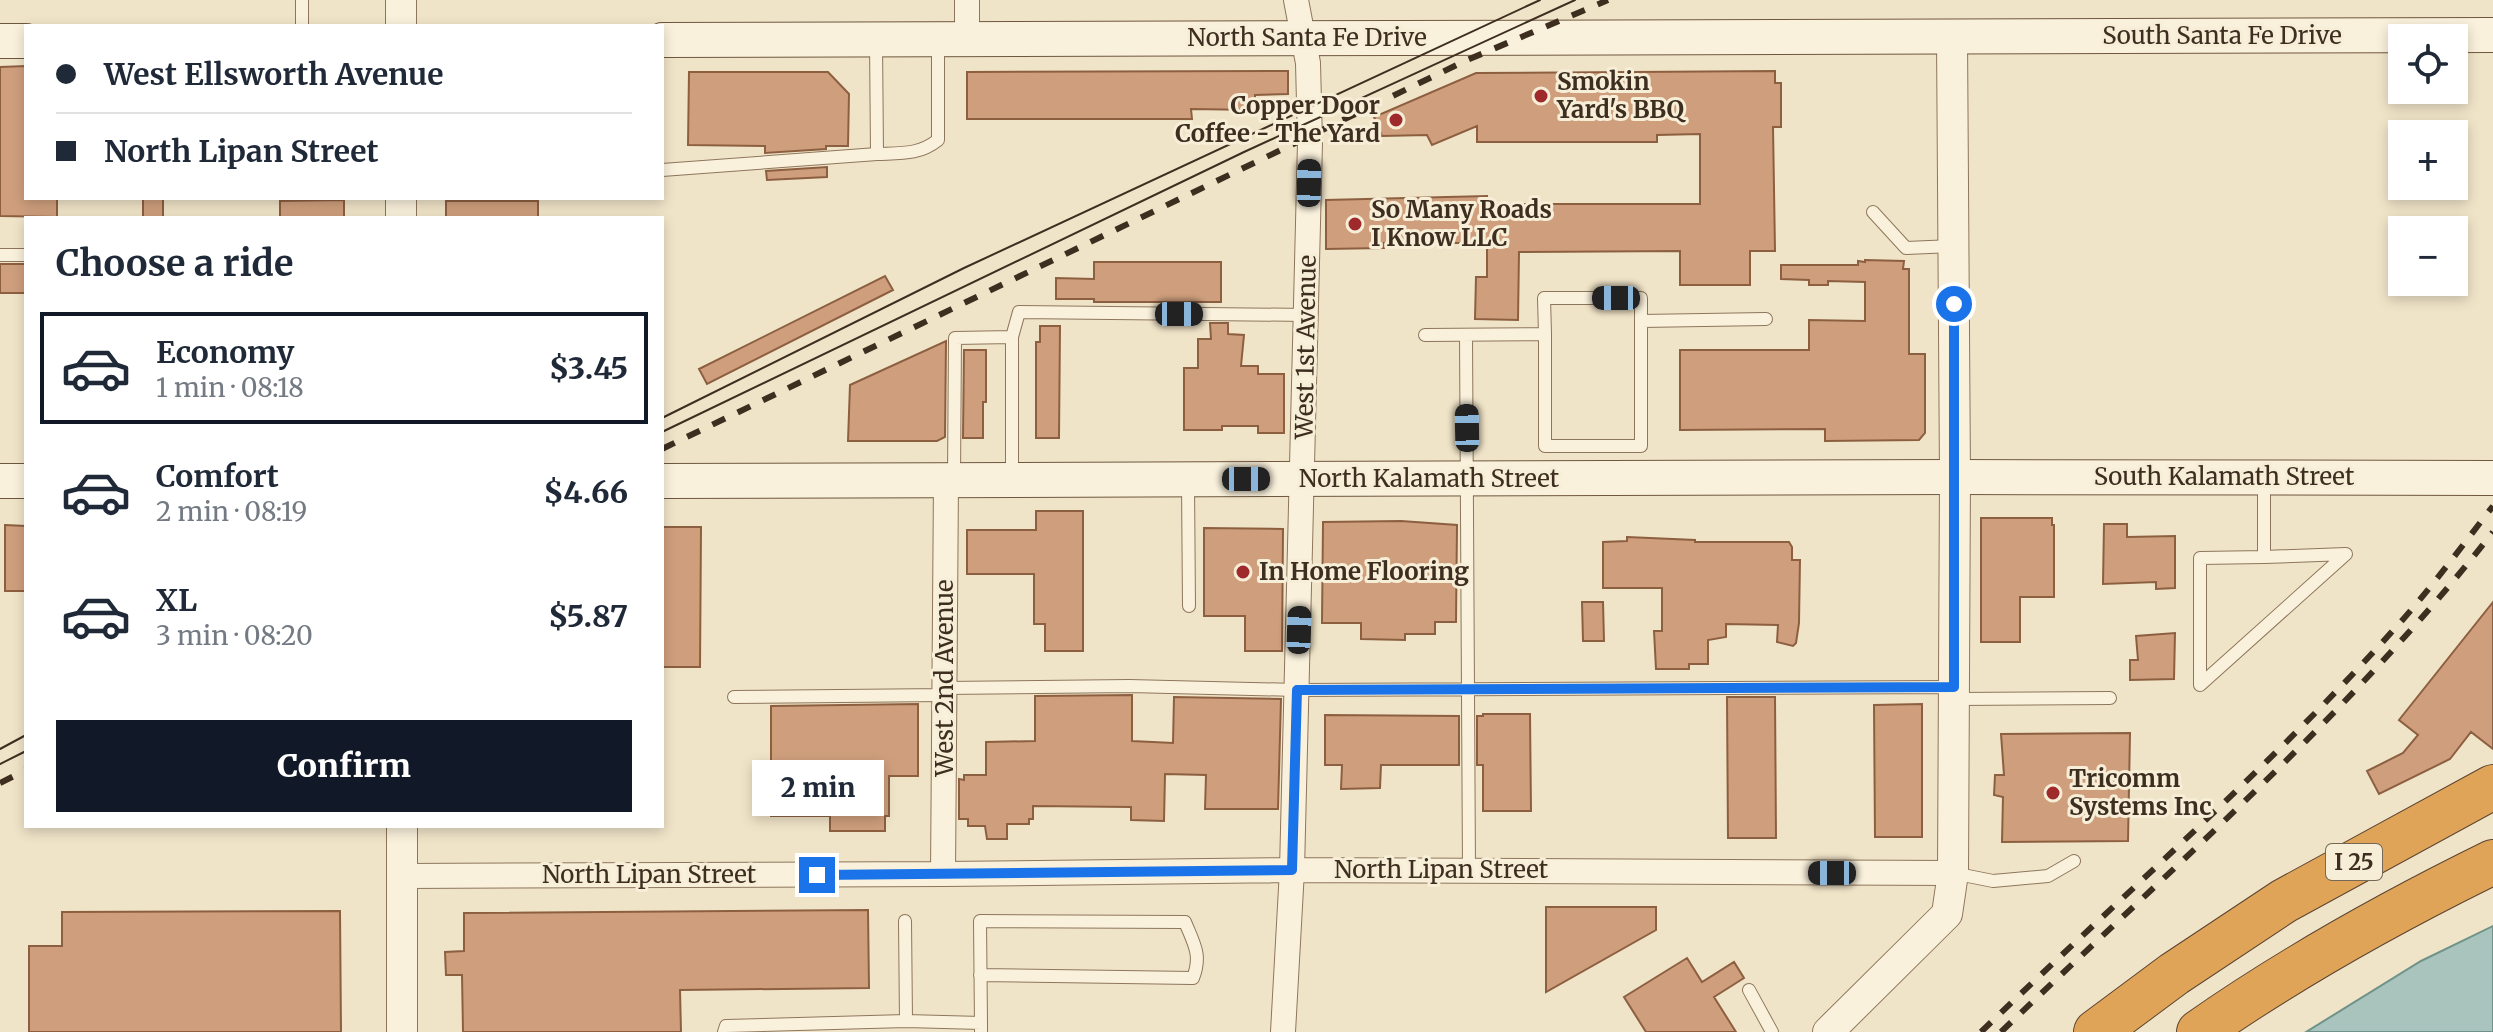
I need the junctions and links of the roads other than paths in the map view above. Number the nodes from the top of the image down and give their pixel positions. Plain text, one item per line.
1 (302, 0) edge
2 (401, 0) edge
3 (967, 0) edge
4 (1296, 0) edge
5 (302, 24) edge
6 (401, 24) edge
7 (2493, 35) edge
8 (1952, 37) junction
9 (1302, 38) junction
10 (876, 39) junction
11 (953, 39) junction
12 (664, 40) edge
13 (0, 41) edge
14 (24, 41) edge
15 (877, 154) junction
16 (664, 170) edge
17 (1873, 212) dead end
18 (1953, 246) junction
19 (0, 255) edge
20 (24, 255) edge
21 (1307, 315) junction
22 (1766, 319) dead end
23 (1641, 321) junction
24 (1545, 334) junction
25 (1425, 335) dead end
26 (1466, 335) junction
27 (1012, 337) junction
28 (1955, 477) junction
29 (1468, 478) junction
30 (2264, 478) junction
31 (2493, 478) edge
32 (1188, 479) junction
33 (1303, 479) junction
34 (0, 481) edge
35 (24, 481) edge
36 (664, 481) edge
37 (950, 481) junction
38 (1012, 481) junction
39 (2264, 557) junction
40 (1189, 606) dead end
41 (1470, 689) junction
42 (1297, 690) junction
43 (944, 691) junction
44 (1954, 693) junction
45 (734, 697) dead end
46 (2110, 698) dead end
47 (2493, 787) edge
48 (402, 828) edge
49 (2074, 861) dead end
50 (2493, 862) edge
51 (1292, 870) junction
52 (1469, 871) junction
53 (1953, 873) junction
54 (943, 874) junction
55 (402, 876) junction
56 (905, 921) dead end
57 (980, 975) junction
58 (1749, 990) dead end
59 (906, 1021) junction
60 (981, 1027) edge
61 (402, 1032) edge
62 (724, 1032) edge
63 (1283, 1032) edge
64 (1772, 1032) edge
65 (1828, 1032) edge
66 (2096, 1032) edge
67 (2199, 1032) edge

1 - 5 lane
2 - 6 street
3 - 11 street
4 - 9 street, West 1st Avenue
7 - 8 main road, South Santa Fe Drive
8 - 9 main road, North Santa Fe Drive
8 - 18 street
9 - 11 main road, North Santa Fe Drive
9 - 21 street, West 1st Avenue
10 - 11 main road, North Santa Fe Drive
10 - 12 main road, North Santa Fe Drive
10 - 15 lane
11 - 15 lane
13 - 14 main road
15 - 16 lane
17 - 18 lane
18 - 28 street
19 - 20 lane
21 - 27 lane
21 - 33 street, West 1st Avenue
22 - 23 lane
23 - 24 lane
23 - 24 lane
24 - 26 lane
25 - 26 lane
26 - 29 lane
27 - 37 lane
27 - 38 lane
28 - 29 main road, North Kalamath Street
28 - 30 main road, South Kalamath Street
28 - 44 street
29 - 33 main road, North Kalamath Street
29 - 41 lane
30 - 31 main road, South Kalamath Street
30 - 39 lane
32 - 33 main road, North Kalamath Street
32 - 38 main road, North Kalamath Street
32 - 40 lane
33 - 42 street, West 1st Avenue
34 - 35 main road
36 - 37 main road, North Kalamath Street
37 - 38 main road, North Kalamath Street
37 - 43 street, West 2nd Avenue
39 - 39 lane
41 - 42 lane
41 - 44 lane
41 - 52 lane
42 - 43 lane
42 - 51 street, West 1st Avenue
43 - 45 lane
43 - 54 street, West 2nd Avenue
44 - 46 lane
44 - 53 street
47 - 66 highway, I 25
48 - 55 street
49 - 53 lane
50 - 67 highway, I 25
51 - 52 street, North Lipan Street
51 - 54 street, North Lipan Street
51 - 63 street, West 1st Avenue
52 - 53 street, North Lipan Street
53 - 65 street
54 - 55 street, North Lipan Street
55 - 61 street
56 - 59 lane
57 - 57 lane
57 - 60 lane
58 - 64 lane
59 - 60 lane
59 - 62 lane

